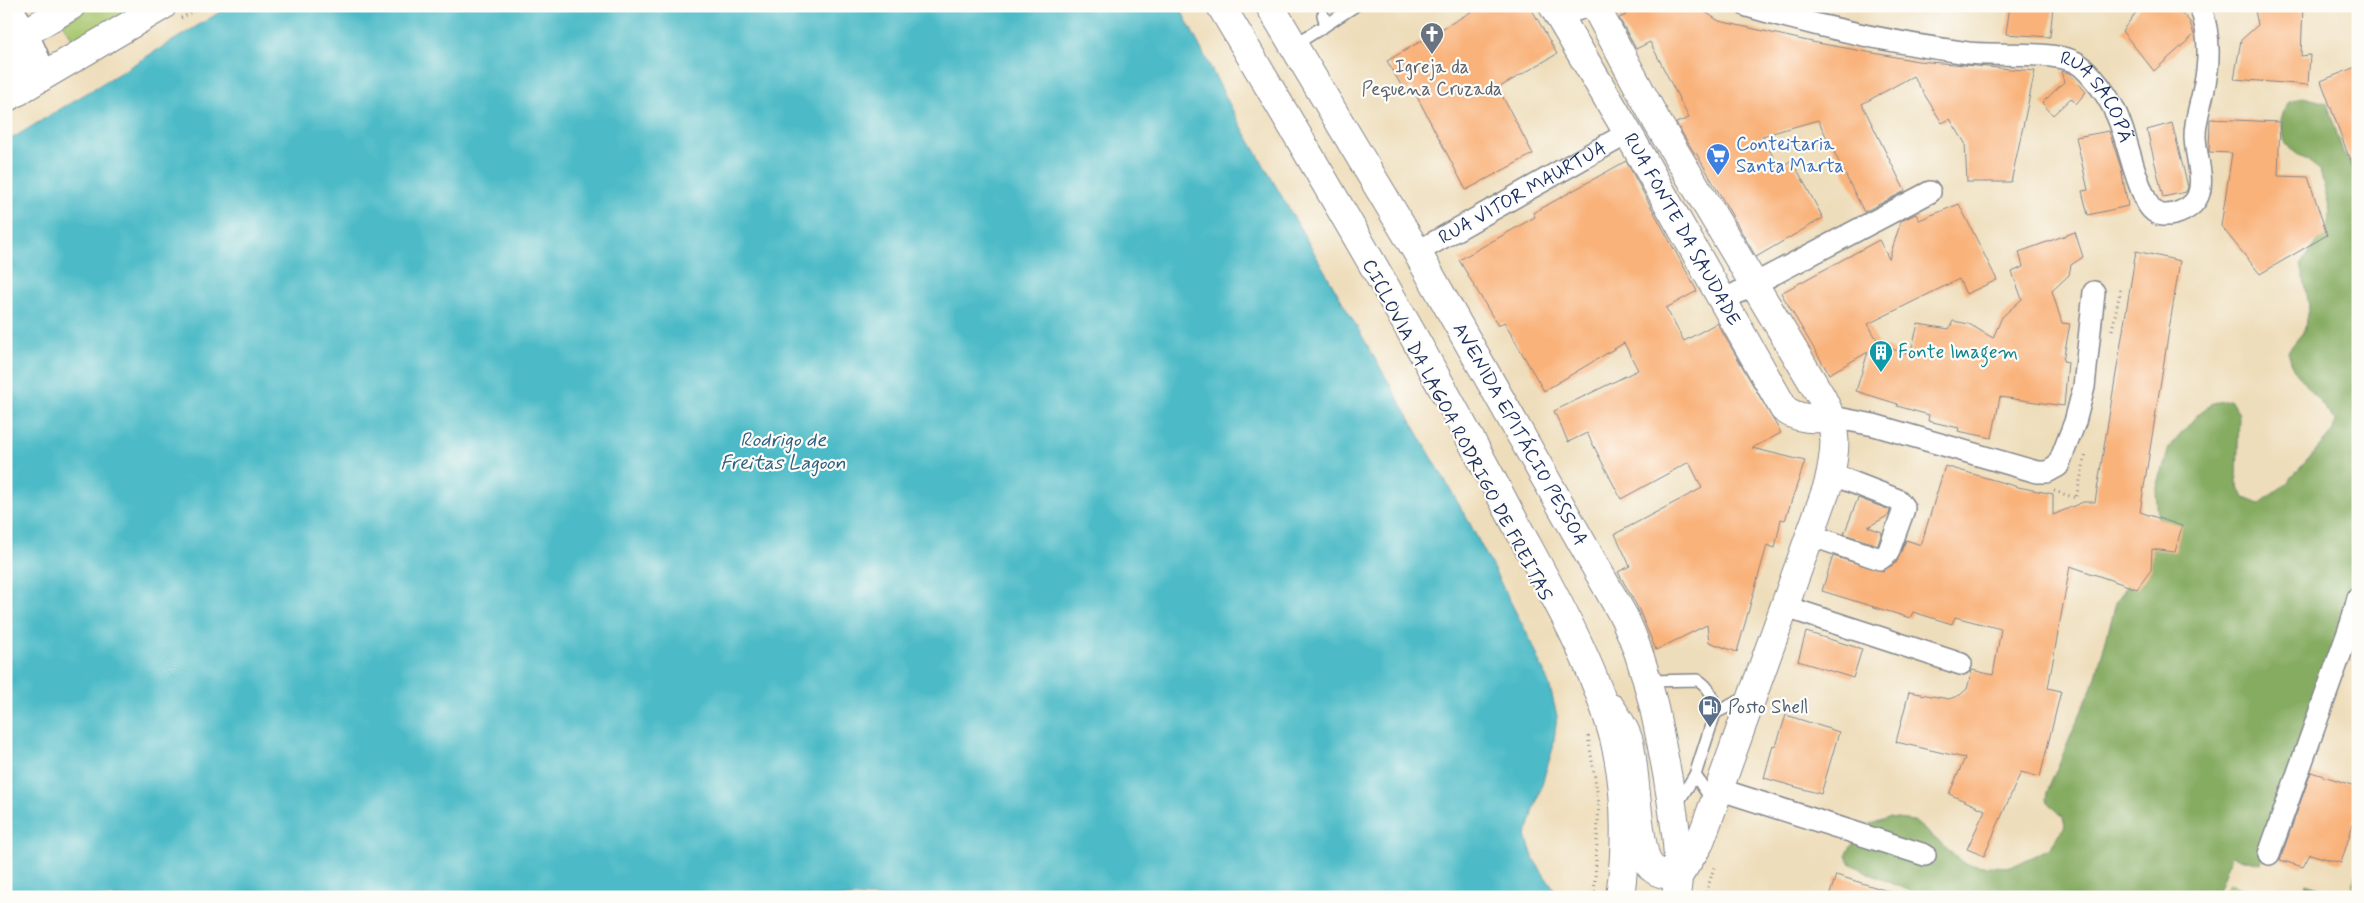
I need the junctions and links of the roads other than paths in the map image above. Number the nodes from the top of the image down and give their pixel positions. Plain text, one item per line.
1 (12, 6) edge
2 (71, 6) edge
3 (162, 6) edge
4 (1222, 6) edge
5 (1270, 6) edge
6 (1355, 6) edge
7 (1588, 6) edge
8 (1595, 6) edge
9 (1747, 6) edge
10 (2200, 6) edge
11 (1556, 11) edge
12 (17, 38) edge
13 (1292, 46) junction
14 (6, 50) edge
15 (46, 76) junction
16 (12, 95) edge
17 (1628, 132) junction
18 (1930, 192) dead end
19 (1417, 252) junction
20 (1753, 283) junction
21 (2094, 292) dead end
22 (1722, 301) junction
23 (1832, 418) junction
24 (1831, 474) junction
25 (1810, 534) junction
26 (2358, 598) edge
27 (1783, 606) junction
28 (1961, 664) dead end
29 (1647, 681) junction
30 (1600, 694) junction
31 (1752, 695) junction
32 (1715, 713) junction
33 (1695, 775) junction
34 (1716, 796) junction
35 (1673, 810) junction
36 (2269, 854) dead end
37 (1925, 855) dead end
38 (1678, 891) edge
39 (1620, 897) edge

1 - 12 street
2 - 12 main road
3 - 15 main road
4 - 30 main road
5 - 13 main road, AVENIDA EPITÁCIO PESSOA
6 - 13 lane
7 - 11 street
8 - 20 main road, RUA FONTE DA SAUDADE
9 - 10 street, RUA SACOPÃ
11 - 17 main road, RUA FONTE DA SAUDADE
12 - 15 street
13 - 19 main road, AVENIDA EPITÁCIO PESSOA
14 - 16 main road
15 - 16 main road
17 - 19 street, RUA VITOR MAURTUA
17 - 22 main road, RUA FONTE DA SAUDADE
18 - 20 street
19 - 29 main road, AVENIDA EPITÁCIO PESSOA
20 - 22 street
20 - 23 main road, RUA FONTE DA SAUDADE
21 - 23 street
22 - 23 main road, RUA FONTE DA SAUDADE
23 - 24 main road, RUA FONTE DA SAUDADE
24 - 25 main road, RUA FONTE DA SAUDADE
24 - 25 street
25 - 27 main road, RUA FONTE DA SAUDADE
26 - 36 street
27 - 28 street
27 - 31 main road, RUA FONTE DA SAUDADE
29 - 32 lane
29 - 35 main road, AVENIDA EPITÁCIO PESSOA
30 - 38 main road
30 - 39 main road
31 - 32 lane
31 - 34 main road, RUA FONTE DA SAUDADE
32 - 33 lane
33 - 34 lane
33 - 35 lane
34 - 37 street
34 - 38 main road, RUA FONTE DA SAUDADE
35 - 38 main road, AVENIDA EPITÁCIO PESSOA

